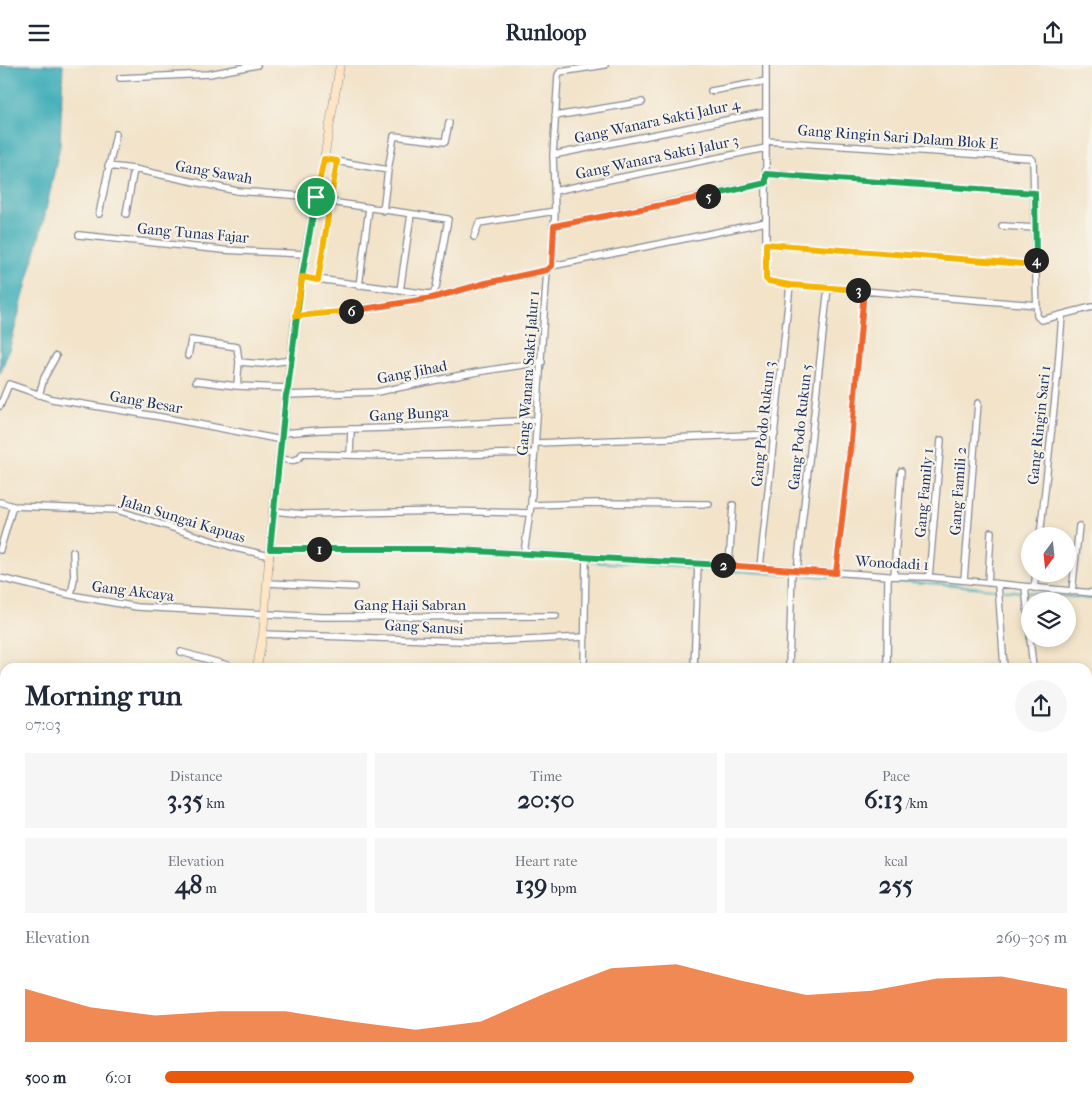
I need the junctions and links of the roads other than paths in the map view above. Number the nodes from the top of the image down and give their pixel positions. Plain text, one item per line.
1 (257, 65) edge
2 (340, 65) edge
3 (605, 65) edge
4 (766, 65) edge
5 (120, 78) dead end
6 (766, 81) junction
7 (712, 91) dead end
8 (642, 102) dead end
9 (766, 112) junction
10 (555, 116) junction
11 (449, 123) dead end
12 (116, 134) dead end
13 (766, 141) junction
14 (766, 148) junction
15 (553, 155) junction
16 (324, 159) junction
17 (337, 161) junction
18 (108, 166) junction
19 (134, 169) junction
20 (388, 170) junction
21 (766, 174) junction
22 (766, 183) junction
23 (554, 191) junction
24 (1035, 193) junction
25 (316, 197) junction
26 (330, 202) junction
27 (369, 208) junction
28 (383, 211) junction
29 (555, 211) junction
30 (126, 213) dead end
31 (98, 214) dead end
32 (411, 214) junction
33 (766, 222) junction
34 (1002, 225) dead end
35 (554, 226) junction
36 (1036, 228) junction
37 (79, 235) dead end
38 (474, 237) dead end
39 (766, 244) junction
40 (306, 254) junction
41 (1037, 265) junction
42 (550, 268) junction
43 (302, 277) junction
44 (318, 280) junction
45 (790, 285) junction
46 (359, 286) junction
47 (828, 287) junction
48 (864, 290) junction
49 (400, 291) junction
50 (1037, 305) junction
51 (1092, 307) edge
52 (296, 316) junction
53 (1062, 316) junction
54 (56, 356) dead end
55 (188, 356) dead end
56 (291, 360) junction
57 (239, 362) junction
58 (542, 362) junction
59 (196, 381) dead end
60 (237, 386) junction
61 (287, 392) junction
62 (39, 395) junction
63 (978, 403) dead end
64 (0, 406) edge
65 (536, 420) junction
66 (351, 429) junction
67 (775, 434) junction
68 (282, 437) junction
69 (941, 440) dead end
70 (536, 443) junction
71 (535, 453) junction
72 (350, 455) junction
73 (280, 459) junction
74 (901, 471) dead end
75 (0, 502) edge
76 (709, 504) dead end
77 (531, 505) junction
78 (733, 505) dead end
79 (13, 506) junction
80 (273, 511) junction
81 (530, 513) junction
82 (1079, 526) dead end
83 (1041, 527) edge
84 (992, 532) dead end
85 (0, 550) edge
86 (73, 552) dead end
87 (270, 552) junction
88 (524, 553) junction
89 (586, 557) junction
90 (698, 563) junction
91 (729, 565) junction
92 (760, 567) junction
93 (794, 570) junction
94 (836, 573) junction
95 (890, 577) junction
96 (929, 577) junction
97 (0, 578) edge
98 (964, 580) junction
99 (267, 583) junction
100 (988, 583) junction
101 (1035, 583) edge
102 (998, 585) junction
103 (354, 587) dead end
104 (1034, 588) junction
105 (1026, 590) joint
106 (1072, 592) joint
107 (1076, 592) edge
108 (1092, 593) edge
109 (71, 595) junction
110 (265, 613) junction
111 (556, 616) dead end
112 (263, 633) junction
113 (585, 637) junction
114 (1031, 647) edge
115 (181, 652) dead end
116 (220, 663) edge
117 (259, 663) edge
118 (584, 663) edge
119 (694, 663) edge
120 (789, 663) edge
121 (887, 663) edge
122 (1004, 663) edge
123 (1033, 663) edge

1 - 5 street
2 - 16 main road
3 - 10 street, Gang Wanara Sakti Jalur 1
4 - 6 street
6 - 7 street
6 - 9 street
8 - 10 street
9 - 13 street
9 - 15 street, Gang Wanara Sakti Jalur 4
10 - 15 street, Gang Wanara Sakti Jalur 1
11 - 20 street
12 - 18 street
13 - 14 street
13 - 24 street, Gang Ringin Sari Dalam Blok E
14 - 21 street
14 - 23 street, Gang Wanara Sakti Jalur 3
15 - 23 street, Gang Wanara Sakti Jalur 1
16 - 17 street
16 - 25 main road
17 - 20 street
17 - 26 street
18 - 19 street, Gang Sawah
18 - 31 street
19 - 25 street, Gang Sawah
19 - 30 street
20 - 28 street
21 - 22 street
21 - 24 street
22 - 33 street
22 - 35 street
23 - 29 street, Gang Wanara Sakti Jalur 1
24 - 36 street
25 - 40 main road
26 - 27 street
26 - 44 street
27 - 28 street
27 - 46 street
28 - 32 street
29 - 35 street, Gang Wanara Sakti Jalur 1
29 - 38 street
32 - 49 street
32 - 49 street
33 - 39 street
33 - 42 street
34 - 36 street
35 - 42 street, Gang Wanara Sakti Jalur 1
36 - 41 street
37 - 40 street, Gang Tunas Fajar
39 - 41 street
39 - 45 street
40 - 43 main road
41 - 50 street
42 - 52 street
42 - 58 street, Gang Wanara Sakti Jalur 1
43 - 44 street
43 - 52 main road
44 - 46 street
45 - 47 street
45 - 67 street, Gang Podo Rukun 3
46 - 49 street
47 - 48 street
47 - 93 street, Gang Podo Rukun 5
48 - 50 street
48 - 94 street
50 - 53 street
51 - 53 street
52 - 56 main road
53 - 83 street, Gang Ringin Sari 1
54 - 62 street
55 - 57 street
56 - 57 street
56 - 61 main road
57 - 60 street
58 - 61 street, Gang Jihad
58 - 65 street, Gang Wanara Sakti Jalur 1
59 - 60 street, Gang Jihad
60 - 61 street, Gang Jihad
61 - 68 main road
62 - 64 street, Gang Besar
62 - 68 street, Gang Besar
63 - 98 street, Gang Famili 2
65 - 66 street, Gang Bunga
65 - 70 street, Gang Wanara Sakti Jalur 1
66 - 68 street, Gang Bunga
66 - 72 street
67 - 70 street
67 - 92 street, Gang Podo Rukun 3
68 - 73 main road
69 - 96 street, Gang Family 1
70 - 71 street, Gang Wanara Sakti Jalur 1
71 - 72 street
71 - 77 street, Gang Wanara Sakti Jalur 1
72 - 73 street
73 - 80 main road
74 - 95 street
75 - 79 street, Jalan Sungai Kapuas
76 - 77 street
77 - 81 street, Gang Wanara Sakti Jalur 1
78 - 91 street
79 - 85 street
79 - 87 street, Jalan Sungai Kapuas
80 - 81 street
80 - 87 main road
81 - 88 street, Gang Wanara Sakti Jalur 1
82 - 106 street
84 - 100 street
86 - 109 street
87 - 88 street, Wonodadi 1
87 - 99 main road
88 - 89 street, Wonodadi 1
89 - 90 street, Wonodadi 1
89 - 113 street
90 - 91 street, Wonodadi 1
90 - 119 street
91 - 92 street, Wonodadi 1
92 - 93 street, Wonodadi 1
93 - 94 street, Wonodadi 1
93 - 120 street, Gang Podo Rukun 5
94 - 95 street, Wonodadi 1
95 - 96 street, Wonodadi 1
95 - 121 street
96 - 98 street, Wonodadi 1
97 - 109 street, Gang Akcaya
98 - 100 street, Wonodadi 1
99 - 103 street
99 - 110 main road
100 - 102 street, Wonodadi 1
101 - 104 street
102 - 105 street, Wonodadi 1
102 - 122 street
104 - 105 street, Wonodadi 1
104 - 106 street, Wonodadi 1
107 - 108 street, Wonodadi 1
109 - 110 street, Gang Akcaya
110 - 111 street, Gang Haji Sabran
110 - 112 main road
112 - 113 street, Gang Sanusi
112 - 117 main road
113 - 118 street
114 - 123 street
115 - 116 street

